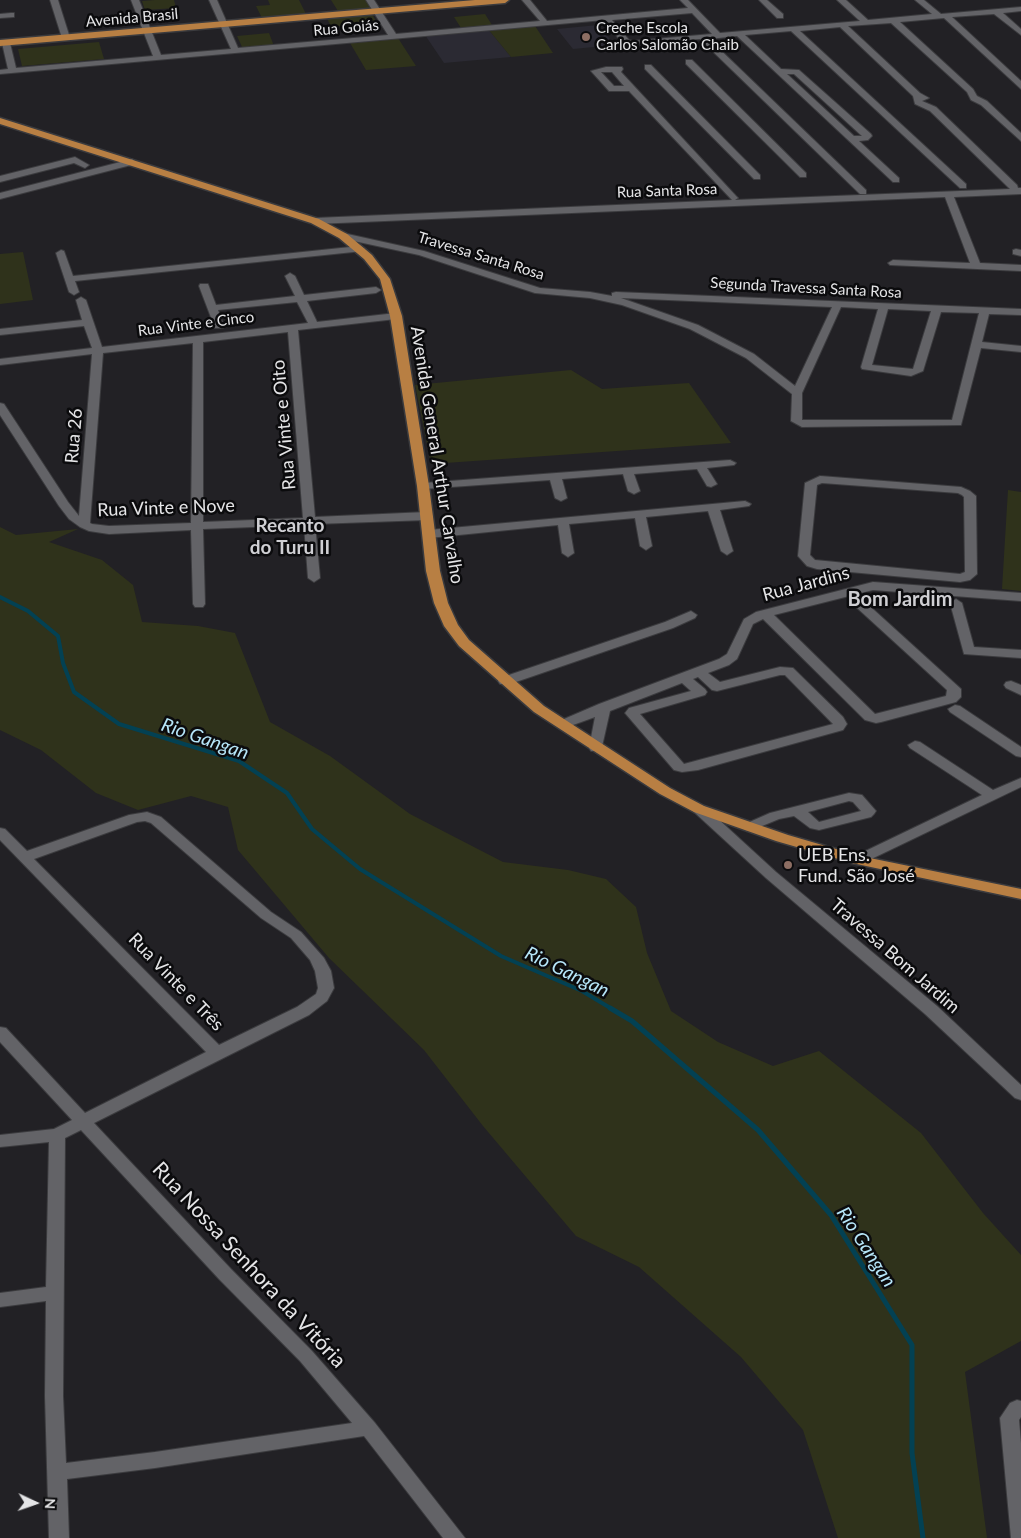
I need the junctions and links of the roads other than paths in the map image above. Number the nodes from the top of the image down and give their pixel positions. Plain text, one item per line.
1 (54, 0) edge
2 (135, 0) edge
3 (213, 0) edge
4 (370, 0) edge
5 (505, 0) edge
6 (526, 0) edge
7 (684, 0) edge
8 (764, 0) edge
9 (841, 0) edge
10 (919, 0) edge
11 (999, 0) edge
12 (1021, 9) edge
13 (694, 10) junction
14 (1012, 10) junction
15 (377, 11) junction
16 (998, 12) junction
17 (11, 15) dead end
18 (0, 16) edge
19 (780, 16) dead end
20 (944, 16) junction
21 (606, 18) junction
22 (894, 22) junction
23 (867, 23) junction
24 (224, 24) junction
25 (546, 24) junction
26 (843, 26) junction
27 (794, 30) junction
28 (147, 31) junction
29 (1021, 34) edge
30 (740, 35) junction
31 (719, 36) junction
32 (702, 37) junction
33 (66, 38) junction
34 (394, 38) junction
35 (3, 43) edge
36 (236, 52) junction
37 (158, 59) junction
38 (691, 64) dead end
39 (649, 68) dead end
40 (13, 71) junction
41 (779, 71) junction
42 (0, 72) edge
43 (1021, 86) edge
44 (631, 88) junction
45 (0, 121) edge
46 (1021, 138) edge
47 (853, 139) junction
48 (117, 158) junction
49 (132, 162) junction
50 (85, 165) junction
51 (803, 176) dead end
52 (757, 177) dead end
53 (0, 179) edge
54 (896, 180) dead end
55 (963, 186) dead end
56 (0, 187) edge
57 (1018, 189) edge
58 (862, 192) dead end
59 (948, 194) junction
60 (0, 196) edge
61 (733, 198) dead end
62 (315, 220) junction
63 (343, 236) junction
64 (360, 249) junction
65 (61, 253) dead end
66 (893, 263) dead end
67 (976, 266) junction
68 (1021, 268) edge
69 (290, 276) dead end
70 (70, 279) junction
71 (204, 286) dead end
72 (376, 290) dead end
73 (590, 295) junction
74 (301, 298) junction
75 (838, 304) junction
76 (884, 307) junction
77 (213, 308) junction
78 (937, 309) junction
79 (985, 311) junction
80 (1021, 312) edge
81 (396, 316) junction
82 (89, 322) junction
83 (219, 326) dead end
84 (314, 326) junction
85 (293, 328) junction
86 (0, 332) edge
87 (198, 339) junction
88 (976, 345) junction
89 (1021, 349) edge
90 (98, 351) junction
91 (0, 357) edge
92 (797, 393) junction
93 (0, 406) edge
94 (730, 463) dead end
95 (700, 465) junction
96 (627, 470) junction
97 (555, 476) junction
98 (711, 484) dead end
99 (423, 486) junction
100 (634, 491) dead end
101 (561, 498) dead end
102 (745, 504) dead end
103 (713, 507) junction
104 (640, 514) junction
105 (427, 516) junction
106 (310, 520) junction
107 (563, 522) junction
108 (84, 524) junction
109 (197, 525) junction
110 (429, 534) junction
111 (646, 546) dead end
112 (727, 551) dead end
113 (568, 553) dead end
114 (892, 572) junction
115 (314, 578) dead end
116 (890, 586) junction
117 (1021, 597) edge
118 (859, 603) dead end
119 (956, 603) dead end
120 (199, 604) dead end
121 (765, 614) junction
122 (691, 615) dead end
123 (969, 651) joint
124 (1021, 654) edge
125 (700, 672) junction
126 (684, 678) junction
127 (505, 681) junction
128 (717, 687) junction
129 (700, 692) junction
130 (604, 707) junction
131 (956, 709) dead end
132 (562, 725) junction
133 (915, 745) dead end
134 (596, 748) junction
135 (1021, 753) edge
136 (1021, 782) edge
137 (993, 796) junction
138 (699, 808) junction
139 (797, 811) dead end
140 (750, 827) junction
141 (0, 832) edge
142 (25, 857) junction
143 (858, 860) junction
144 (1021, 894) edge
145 (0, 1032) edge
146 (218, 1053) junction
147 (1021, 1094) edge
148 (82, 1121) junction
149 (57, 1135) junction
150 (0, 1141) edge
151 (56, 1293) junction
152 (0, 1300) edge
153 (1021, 1409) edge
154 (368, 1428) junction
155 (57, 1472) junction
156 (59, 1538) edge
157 (455, 1538) edge
158 (1021, 1538) edge

1 - 33 street
2 - 28 street
3 - 24 street
4 - 15 street
5 - 15 main road, Avenida Brasil
6 - 25 street
7 - 13 street
8 - 19 street
9 - 23 street
10 - 20 street
11 - 14 street
12 - 14 street
13 - 21 street, Rua Goiás
13 - 31 street
14 - 16 street
15 - 24 main road, Avenida Brasil
15 - 34 street
16 - 20 street
16 - 29 street
17 - 18 street
20 - 22 street
20 - 43 street
21 - 25 street, Rua Goiás
21 - 32 street
22 - 23 street
22 - 46 street
23 - 26 street
24 - 28 main road, Avenida Brasil
24 - 36 street
25 - 34 street, Rua Goiás
26 - 27 street
26 - 57 street
27 - 30 street
27 - 55 street
28 - 33 main road, Avenida Brasil
28 - 37 street
30 - 31 street
30 - 41 street
31 - 32 street
32 - 58 street
33 - 35 main road, Avenida Brasil
34 - 36 street, Rua Goiás
35 - 40 street
36 - 37 street, Rua Goiás
37 - 40 street, Rua Goiás
38 - 51 street
39 - 52 street
40 - 42 street, Rua Goiás
41 - 47 street
41 - 47 street
44 - 44 street
44 - 61 street
45 - 48 main road, Avenida General Arthur Carvalho
47 - 54 street
48 - 49 main road, Avenida General Arthur Carvalho
48 - 50 street
49 - 60 street
49 - 62 main road, Avenida General Arthur Carvalho
50 - 53 street
50 - 56 street
57 - 59 street, Rua Santa Rosa
59 - 62 street, Rua Santa Rosa
59 - 67 street
62 - 63 main road, Avenida General Arthur Carvalho
63 - 64 main road, Avenida General Arthur Carvalho
63 - 73 street, Travessa Santa Rosa
64 - 70 street
64 - 81 main road, Avenida General Arthur Carvalho
65 - 70 street
66 - 67 street
67 - 68 street
69 - 74 street
70 - 82 street
71 - 77 street
72 - 74 street
73 - 75 street, Segunda Travessa Santa Rosa
73 - 92 street, Travessa Santa Rosa
74 - 77 street
74 - 84 street
75 - 76 street, Segunda Travessa Santa Rosa
75 - 92 street
76 - 78 street, Segunda Travessa Santa Rosa
76 - 78 street
77 - 83 street
78 - 79 street, Segunda Travessa Santa Rosa
79 - 80 street, Segunda Travessa Santa Rosa
79 - 88 street
81 - 84 street, Rua Vinte e Cinco
81 - 99 main road, Avenida General Arthur Carvalho
82 - 86 street
82 - 90 street
84 - 85 street, Rua Vinte e Cinco
85 - 87 street, Rua Vinte e Cinco
85 - 106 street, Rua Vinte e Oito
87 - 90 street, Rua Vinte e Cinco
87 - 109 street
88 - 89 street
88 - 92 street
90 - 91 street, Rua Vinte e Cinco
90 - 108 street, Rua 26
93 - 108 street, Rua Vinte e Nove
94 - 95 street
95 - 96 street
95 - 98 street
96 - 97 street
96 - 100 street
97 - 99 street
97 - 101 street
99 - 105 main road, Avenida General Arthur Carvalho
102 - 103 street
103 - 104 street
103 - 112 street
104 - 107 street
104 - 111 street
105 - 106 street, Rua Vinte e Nove
105 - 110 main road, Avenida General Arthur Carvalho
106 - 109 street, Rua Vinte e Nove
106 - 115 street, Rua Vinte e Oito
107 - 110 street
107 - 113 street
108 - 109 street, Rua Vinte e Nove
109 - 120 street
110 - 127 main road, Avenida General Arthur Carvalho
114 - 114 street
114 - 116 street
116 - 117 street, Rua Jardins
116 - 121 street, Rua Jardins
118 - 121 street
119 - 123 street
121 - 125 street, Rua Jardins
122 - 127 street
123 - 124 street
125 - 126 street, Rua Jardins
125 - 128 street
126 - 129 street
126 - 130 street, Rua Jardins
127 - 132 main road, Avenida General Arthur Carvalho
128 - 129 street
128 - 129 street
130 - 132 street, Rua Jardins
130 - 134 street
131 - 135 street
132 - 134 main road, Avenida General Arthur Carvalho
133 - 137 street
134 - 138 main road, Avenida General Arthur Carvalho
136 - 137 street
137 - 143 street
138 - 140 main road, Avenida General Arthur Carvalho
138 - 147 street, Travessa Bom Jardim
139 - 140 street
140 - 143 main road, Avenida General Arthur Carvalho
141 - 142 street, Rua Vinte e Três
142 - 146 street, Rua Vinte e Três
142 - 146 street
143 - 144 main road, Avenida General Arthur Carvalho
145 - 148 street, Rua Nossa Senhora da Vitória
146 - 148 street, Rua Vinte e Três
148 - 149 street, Rua Vinte e Três
148 - 154 street, Rua Nossa Senhora da Vitória
149 - 150 street
149 - 151 street
151 - 152 street
151 - 155 street
153 - 158 street
154 - 155 street
154 - 157 street, Rua Nossa Senhora da Vitória
155 - 156 street

